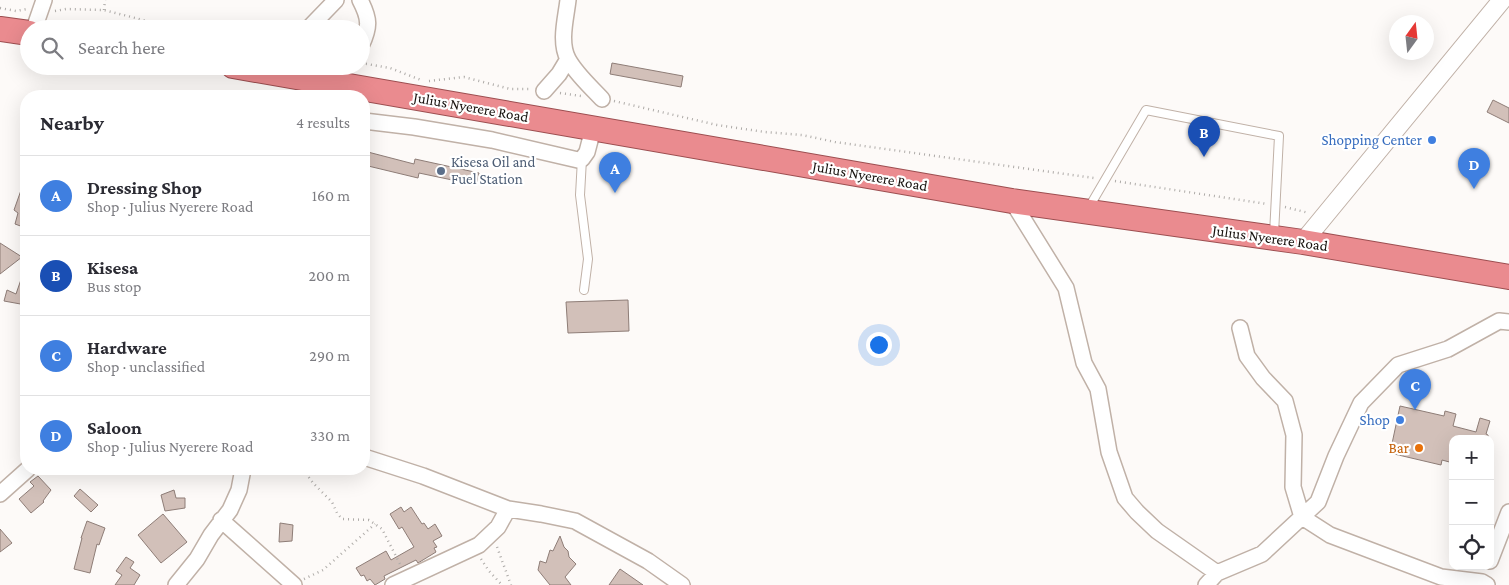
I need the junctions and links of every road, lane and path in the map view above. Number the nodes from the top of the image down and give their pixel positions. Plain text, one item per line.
1 (105, 0) edge
2 (336, 0) edge
3 (360, 0) edge
4 (568, 0) edge
5 (1502, 0) edge
6 (0, 8) edge
7 (104, 10) junction
8 (38, 14) edge
9 (23, 20) edge
10 (143, 20) edge
11 (317, 20) edge
12 (367, 20) edge
13 (20, 21) edge
14 (0, 29) edge
15 (568, 59) junction
16 (370, 65) edge
17 (306, 75) edge
18 (544, 91) junction
19 (602, 99) junction
20 (370, 122) edge
21 (593, 129) junction
22 (582, 159) junction
23 (1104, 179) junction
24 (1012, 201) junction
25 (1275, 205) junction
26 (1087, 211) junction
27 (1325, 216) junction
28 (1274, 238) junction
29 (1303, 242) junction
30 (1509, 278) edge
31 (584, 290) dead end
32 (1509, 322) edge
33 (1240, 328) dead end
34 (370, 459) edge
35 (21, 475) edge
36 (242, 475) edge
37 (307, 475) edge
38 (0, 494) edge
39 (508, 509) junction
40 (1509, 512) edge
41 (1302, 517) junction
42 (221, 520) junction
43 (375, 524) junction
44 (501, 542) dead end
45 (478, 545) junction
46 (1494, 551) edge
47 (1487, 570) edge
48 (1217, 572) junction
49 (408, 579) junction
50 (294, 584) edge
51 (1483, 584) edge
52 (176, 585) edge
53 (393, 585) edge
54 (502, 585) edge
55 (511, 585) edge
56 (682, 585) edge
57 (1206, 585) edge

1 - 7 path
2 - 11 street
3 - 12 street
4 - 15 street
5 - 27 street
6 - 8 path
7 - 8 path
7 - 10 path
8 - 9 highway
13 - 14 highway
15 - 18 street
15 - 19 street
16 - 18 path
17 - 21 highway, Julius Nyerere Road
18 - 19 path
19 - 23 path
20 - 22 street
21 - 22 street
21 - 24 highway, Julius Nyerere Road
22 - 31 lane
23 - 25 path
23 - 25 lane
23 - 26 lane
24 - 26 highway, Julius Nyerere Road
24 - 48 street
25 - 27 path
25 - 28 lane
26 - 28 highway, Julius Nyerere Road
27 - 29 street
28 - 29 highway, Julius Nyerere Road
29 - 30 highway, Julius Nyerere Road
32 - 41 street
33 - 41 street
34 - 39 street
35 - 38 street
36 - 42 street
37 - 43 path
39 - 45 street
39 - 56 street
40 - 46 street
41 - 48 street
41 - 51 street
42 - 50 street
42 - 52 street
43 - 49 path
43 - 50 path
44 - 55 path
45 - 49 street
45 - 54 path
47 - 51 street
48 - 57 street
49 - 53 street

